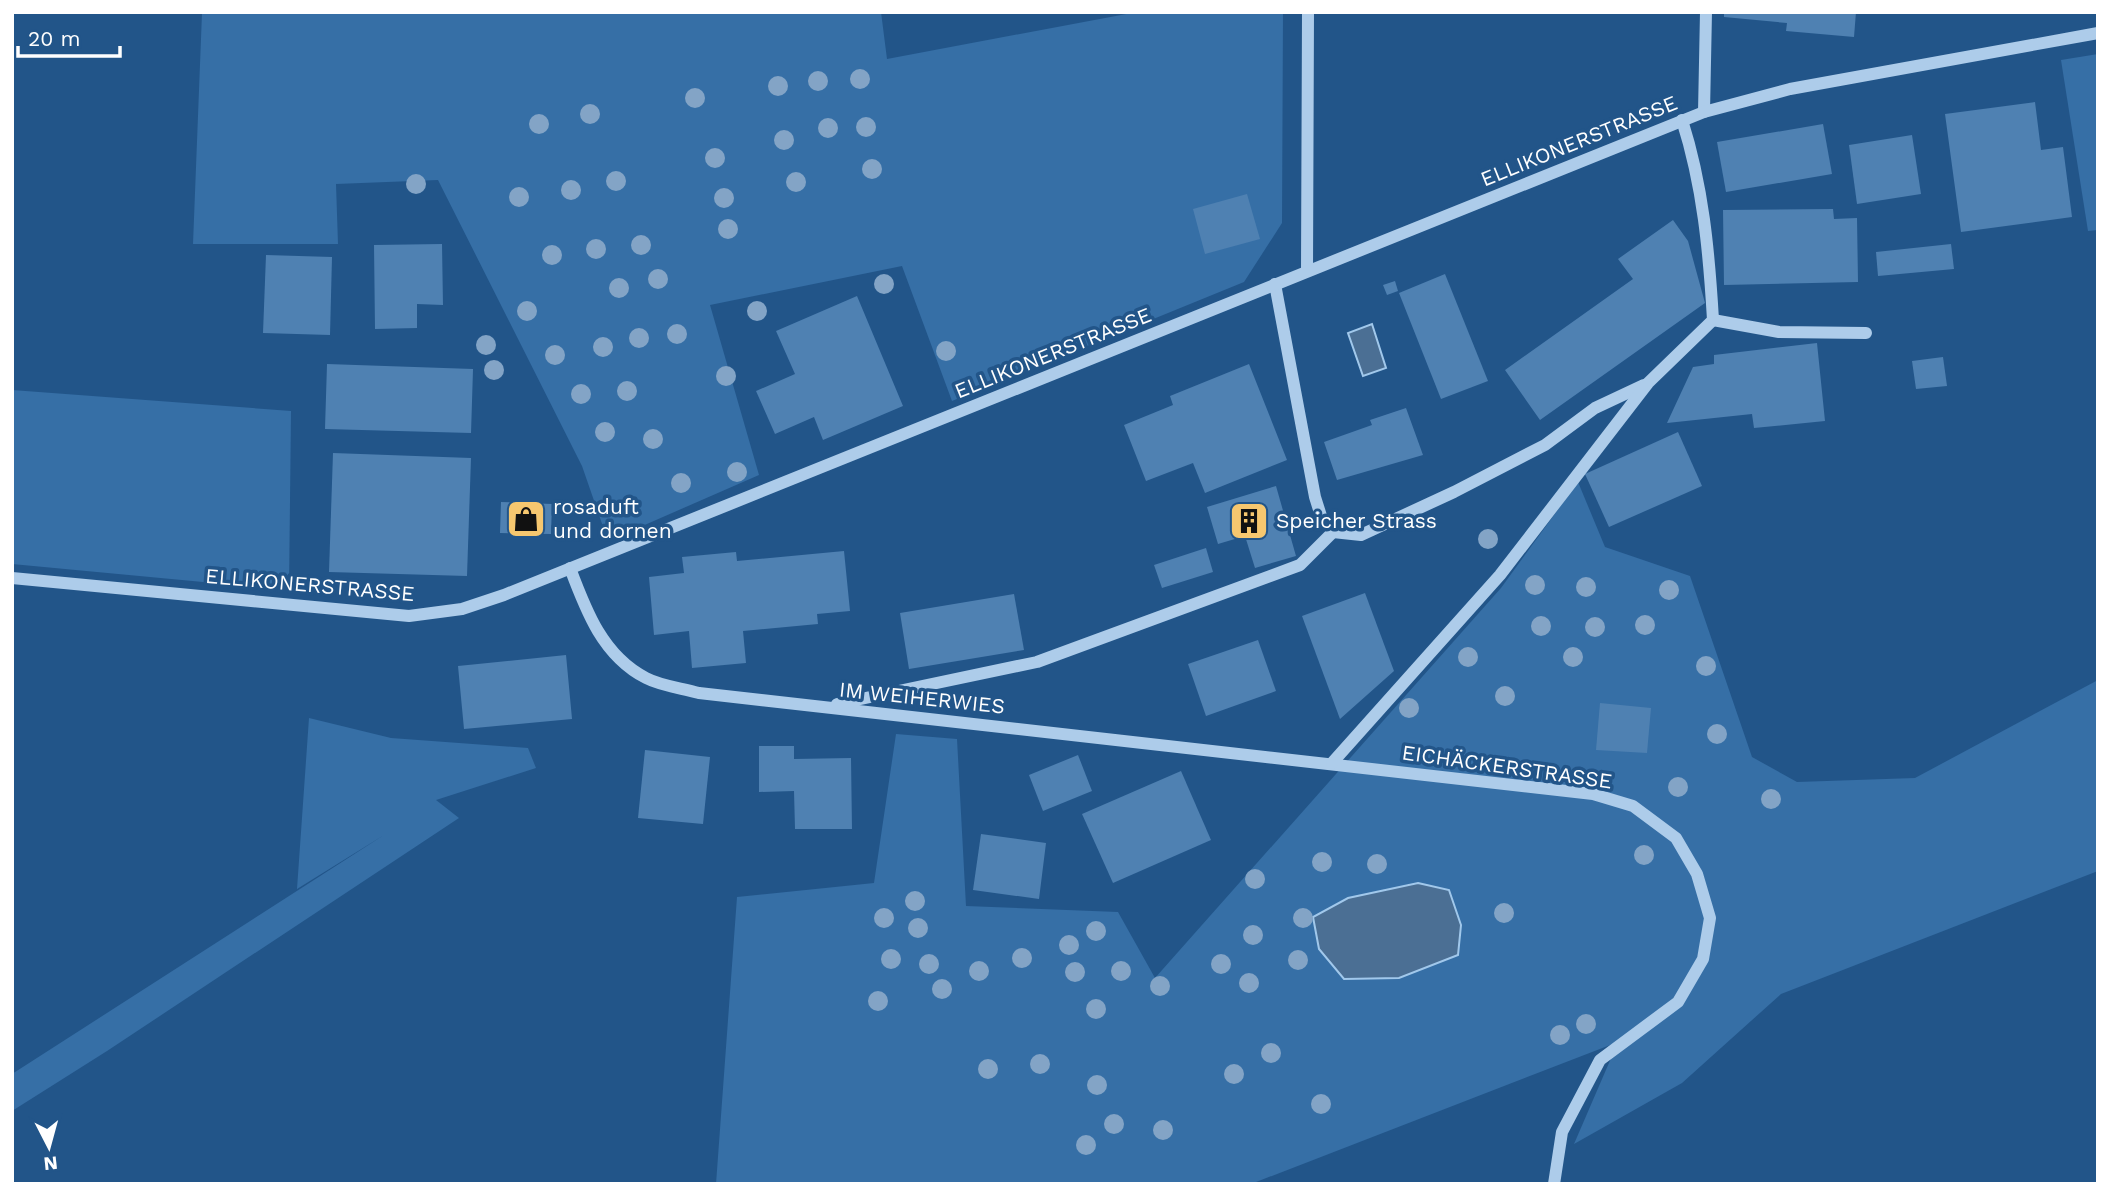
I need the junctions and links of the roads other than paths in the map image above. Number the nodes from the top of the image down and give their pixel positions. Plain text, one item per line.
1 (1308, 12) edge
2 (1706, 12) edge
3 (2098, 33) edge
4 (1704, 112) junction
5 (1682, 120) junction
6 (1307, 271) junction
7 (1275, 284) junction
8 (1713, 320) junction
9 (1866, 333) dead end
10 (1648, 383) junction
11 (1333, 532) junction
12 (570, 568) junction
13 (12, 578) edge
14 (823, 707) junction
15 (1332, 763) junction
16 (1554, 1184) edge

1 - 6 street
2 - 4 street
3 - 4 street, ELLIKONERSTRASSE
4 - 5 street, ELLIKONERSTRASSE
5 - 6 street, ELLIKONERSTRASSE
5 - 8 street
6 - 7 street, ELLIKONERSTRASSE
7 - 11 street
7 - 12 street, ELLIKONERSTRASSE
8 - 9 street
8 - 10 street
10 - 11 street
10 - 15 street
11 - 14 street
12 - 13 street, ELLIKONERSTRASSE
12 - 14 street, IM WEIHERWIES
14 - 15 street, IM WEIHERWIES
15 - 16 street, EICHÄCKERSTRASSE

